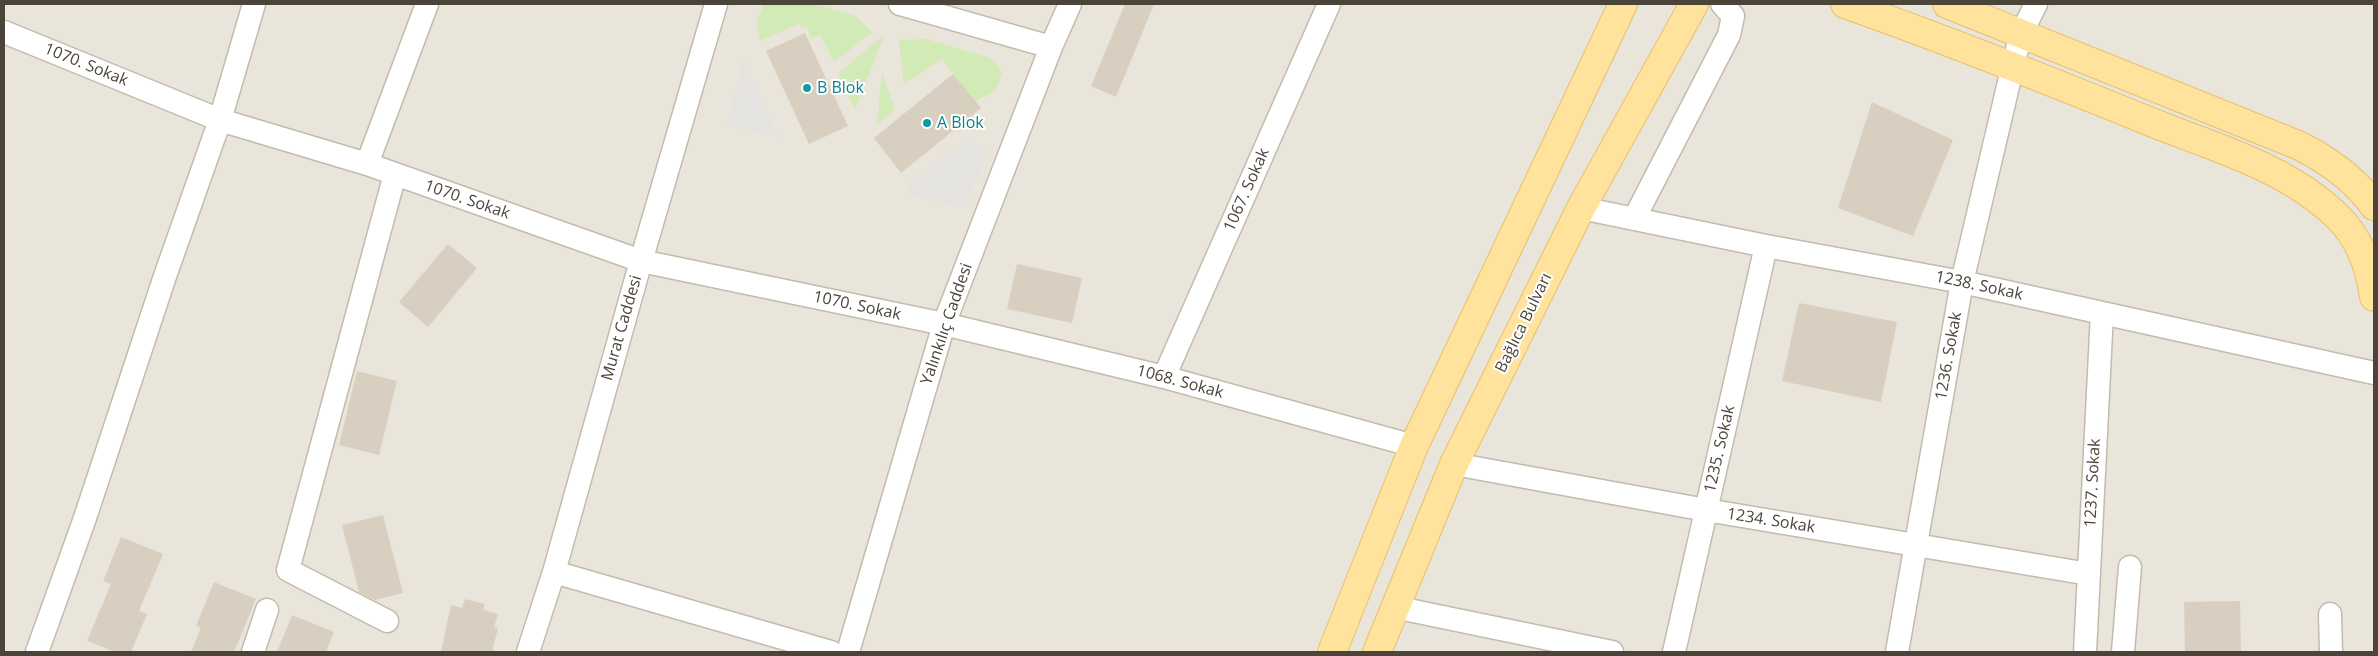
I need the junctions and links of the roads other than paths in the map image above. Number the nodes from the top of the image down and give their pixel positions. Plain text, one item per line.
1 (254, 4) edge
2 (427, 4) edge
3 (716, 4) edge
4 (900, 4) edge
5 (1070, 4) edge
6 (1329, 4) edge
7 (1623, 4) edge
8 (1694, 4) edge
9 (1722, 4) edge
10 (1844, 4) edge
11 (1947, 4) edge
12 (2036, 4) edge
13 (4, 32) edge
14 (2022, 34) junction
15 (1051, 47) junction
16 (2013, 65) junction
17 (220, 120) junction
18 (367, 164) junction
19 (396, 174) junction
20 (2374, 206) edge
21 (1581, 208) junction
22 (1634, 219) junction
23 (1766, 246) junction
24 (641, 261) junction
25 (1962, 282) junction
26 (2374, 297) edge
27 (2102, 313) junction
28 (944, 324) junction
29 (2374, 373) edge
30 (1164, 377) junction
31 (1414, 446) junction
32 (1454, 464) junction
33 (1706, 510) junction
34 (1916, 546) junction
35 (2130, 567) dead end
36 (554, 572) junction
37 (2089, 574) junction
38 (1394, 607) junction
39 (266, 610) dead end
40 (2330, 614) dead end
41 (387, 621) dead end
42 (38, 652) edge
43 (254, 652) edge
44 (528, 652) edge
45 (831, 652) edge
46 (848, 652) edge
47 (1332, 652) edge
48 (1377, 652) edge
49 (1612, 652) edge
50 (1674, 652) edge
51 (1897, 652) edge
52 (2085, 652) edge
53 (2123, 652) edge
54 (2331, 652) edge

1 - 17 street
2 - 18 street
3 - 24 street, Murat Caddesi
4 - 15 street
5 - 15 street, Yalınkılıç Caddesi
6 - 30 street, 1067. Sokak
7 - 31 main road
8 - 21 main road, Bağlıca Bulvarı
9 - 22 street
10 - 16 main road
11 - 14 main road
12 - 14 street, 1236. Sokak
13 - 17 street, 1070. Sokak
14 - 16 street, 1236. Sokak
14 - 20 main road
15 - 28 street, Yalınkılıç Caddesi
16 - 25 street, 1236. Sokak
16 - 26 main road
17 - 18 street, 1070. Sokak
17 - 42 street
18 - 19 street, 1070. Sokak
19 - 24 street, 1070. Sokak
19 - 41 street
21 - 22 street, 1238. Sokak
21 - 32 main road, Bağlıca Bulvarı
22 - 23 street, 1238. Sokak
23 - 25 street, 1238. Sokak
23 - 33 street, 1235. Sokak
24 - 28 street, 1070. Sokak
24 - 36 street, Murat Caddesi
25 - 27 street, 1238. Sokak
25 - 34 street, 1236. Sokak
27 - 29 street, 1238. Sokak
27 - 37 street, 1237. Sokak
28 - 30 street, 1068. Sokak
28 - 46 street, Yalınkılıç Caddesi
30 - 31 street, 1068. Sokak
31 - 47 main road
32 - 33 street, 1234. Sokak
32 - 38 main road, Bağlıca Bulvarı
33 - 34 street, 1234. Sokak
33 - 50 street, 1235. Sokak
34 - 37 street, 1234. Sokak
34 - 51 street, 1236. Sokak
35 - 53 street
36 - 44 street, Murat Caddesi
36 - 45 street
37 - 52 street, 1237. Sokak
38 - 48 main road, Bağlıca Bulvarı
38 - 49 street
39 - 43 street
40 - 54 street

